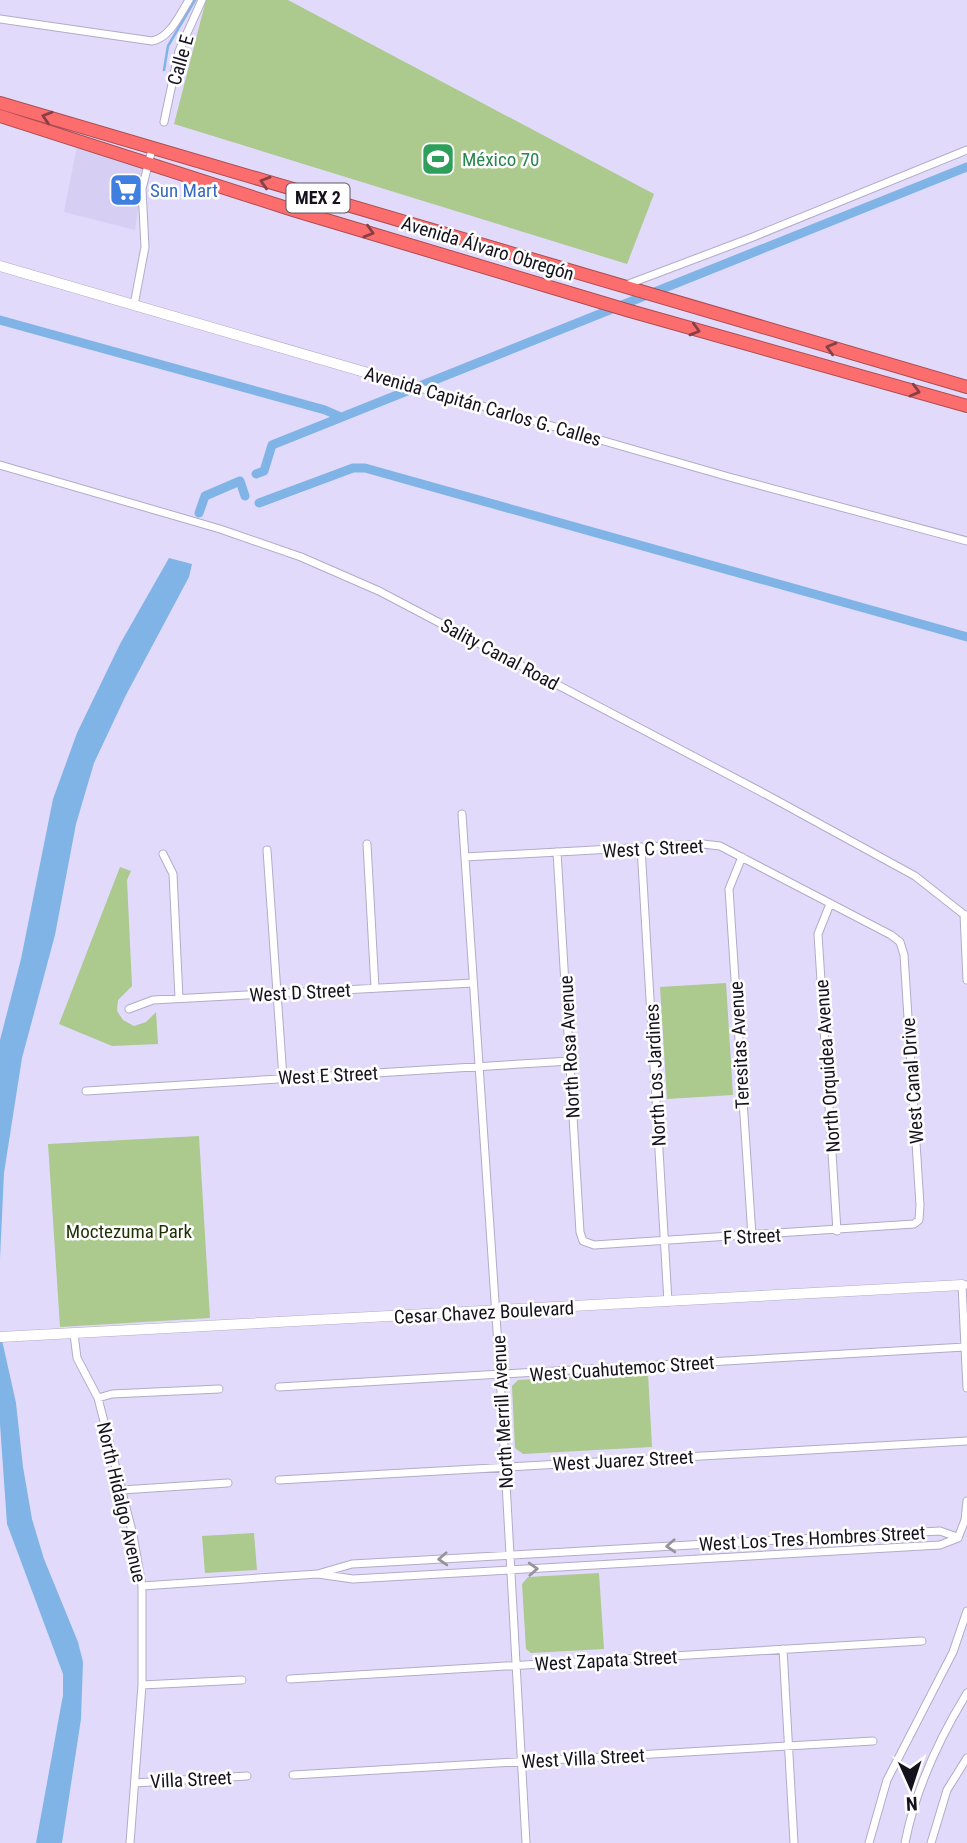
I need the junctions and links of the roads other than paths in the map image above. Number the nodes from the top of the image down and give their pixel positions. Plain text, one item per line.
1 (189, 0) edge
2 (202, 0) edge
3 (2, 20) edge
4 (0, 103) edge
5 (0, 116) edge
6 (164, 122) dead end
7 (152, 149) junction
8 (967, 150) edge
9 (147, 163) junction
10 (0, 266) edge
11 (623, 286) junction
12 (134, 305) junction
13 (398, 382) joint
14 (967, 387) edge
15 (967, 406) edge
16 (0, 465) edge
17 (967, 541) edge
18 (462, 814) dead end
19 (367, 844) dead end
20 (641, 848) junction
21 (267, 850) dead end
22 (557, 852) junction
23 (163, 854) dead end
24 (466, 856) junction
25 (742, 857) junction
26 (830, 904) junction
27 (965, 915) edge
28 (900, 942) joint
29 (967, 980) edge
30 (473, 983) junction
31 (375, 988) junction
32 (276, 993) junction
33 (179, 999) junction
34 (129, 1010) dead end
35 (569, 1061) junction
36 (479, 1067) junction
37 (283, 1078) junction
38 (86, 1091) dead end
39 (919, 1220) joint
40 (837, 1231) junction
41 (752, 1236) junction
42 (583, 1241) joint
43 (665, 1241) junction
44 (964, 1285) edge
45 (668, 1302) junction
46 (496, 1312) junction
47 (74, 1334) junction
48 (3, 1337) edge
49 (965, 1347) junction
50 (500, 1375) junction
51 (279, 1387) dead end
52 (967, 1388) edge
53 (219, 1389) dead end
54 (99, 1398) junction
55 (967, 1441) edge
56 (505, 1466) junction
57 (279, 1480) dead end
58 (228, 1483) dead end
59 (122, 1490) junction
60 (967, 1501) edge
61 (958, 1538) junction
62 (510, 1555) junction
63 (511, 1570) junction
64 (318, 1574) junction
65 (142, 1586) junction
66 (967, 1611) edge
67 (922, 1641) dead end
68 (783, 1649) junction
69 (517, 1665) junction
70 (289, 1679) dead end
71 (242, 1680) dead end
72 (142, 1685) junction
73 (967, 1693) edge
74 (873, 1741) dead end
75 (789, 1746) junction
76 (967, 1758) edge
77 (522, 1761) junction
78 (293, 1775) dead end
79 (247, 1776) dead end
80 (135, 1783) junction
81 (130, 1843) edge
82 (526, 1843) edge
83 (794, 1843) edge
84 (869, 1843) edge
85 (905, 1843) edge
86 (931, 1843) edge

1 - 3 street, Calle E
2 - 6 street, Calle E
7 -> 4 highway, Avenida Álvaro Obregón / MEX 2
5 - 9 highway, Avenida Álvaro Obregón / MEX 2
7 - 9 street
11 -> 7 highway, Avenida Álvaro Obregón / MEX 2
8 - 11 street
9 - 12 street
9 -> 15 highway, Avenida Álvaro Obregón / MEX 2
10 - 12 street, Avenida Capitán Carlos G. Calles
14 -> 11 highway, Avenida Álvaro Obregón / MEX 2
12 - 13 street, Avenida Capitán Carlos G. Calles
13 - 17 street, Avenida Capitán Carlos G. Calles
16 - 27 street, Sality Canal Road
18 - 24 street, North Merrill Avenue
19 - 31 street
20 - 22 street, West C Street
20 - 25 street, West C Street
20 - 43 street, North Los Jardines
21 - 32 street
22 - 24 street, West C Street
22 - 35 street, North Rosa Avenue
23 - 33 street
24 - 30 street, North Merrill Avenue
25 - 26 street, West C Street
25 - 41 street, Teresitas Avenue
26 - 28 street, West C Street
26 - 40 street, North Orquidea Avenue
27 - 29 street
28 - 39 street, West Canal Drive
30 - 31 street, West D Street
30 - 36 street, North Merrill Avenue
31 - 32 street, West D Street
32 - 33 street, West D Street
32 - 37 street
33 - 34 street, West D Street
35 - 36 street, West E Street
35 - 42 street, North Rosa Avenue
36 - 37 street, West E Street
36 - 46 street, North Merrill Avenue
37 - 38 street, West E Street
39 - 40 street, F Street
40 - 41 street, F Street
41 - 43 street, F Street
42 - 43 street, F Street
43 - 45 street, North Los Jardines
44 - 45 street, Cesar Chavez Boulevard
44 - 49 street
45 - 46 street, Cesar Chavez Boulevard
46 - 47 street, Cesar Chavez Boulevard
46 - 50 street, North Merrill Avenue
47 - 48 street, Cesar Chavez Boulevard
47 - 54 street, North Hidalgo Avenue
49 - 50 street, West Cuahutemoc Street
49 - 52 street
50 - 51 street, West Cuahutemoc Street
50 - 56 street, North Merrill Avenue
53 - 54 street
54 - 59 street, North Hidalgo Avenue
55 - 56 street, West Juarez Street
56 - 57 street, West Juarez Street
56 - 62 street, North Merrill Avenue
58 - 59 street
59 - 65 street, North Hidalgo Avenue
60 - 61 street
61 -> 62 street, West Los Tres Hombres Street
63 -> 61 street, West Los Tres Hombres Street
62 - 63 street, North Merrill Avenue
62 -> 64 street, West Los Tres Hombres Street
63 - 64 street, West Los Tres Hombres Street
63 - 69 street, North Merrill Avenue
64 - 65 street, West Los Tres Hombres Street
65 - 72 street, North Hidalgo Avenue
66 - 84 street
67 - 68 street, West Zapata Street
68 - 69 street, West Zapata Street
68 - 75 street
69 - 70 street, West Zapata Street
69 - 77 street, North Merrill Avenue
71 - 72 street
72 - 80 street, North Hidalgo Avenue
73 - 85 street
74 - 75 street, West Villa Street
75 - 77 street, West Villa Street
75 - 83 street
76 - 86 street
77 - 78 street, West Villa Street
77 - 82 street, North Merrill Avenue
79 - 80 street, Villa Street
80 - 81 street, North Hidalgo Avenue

